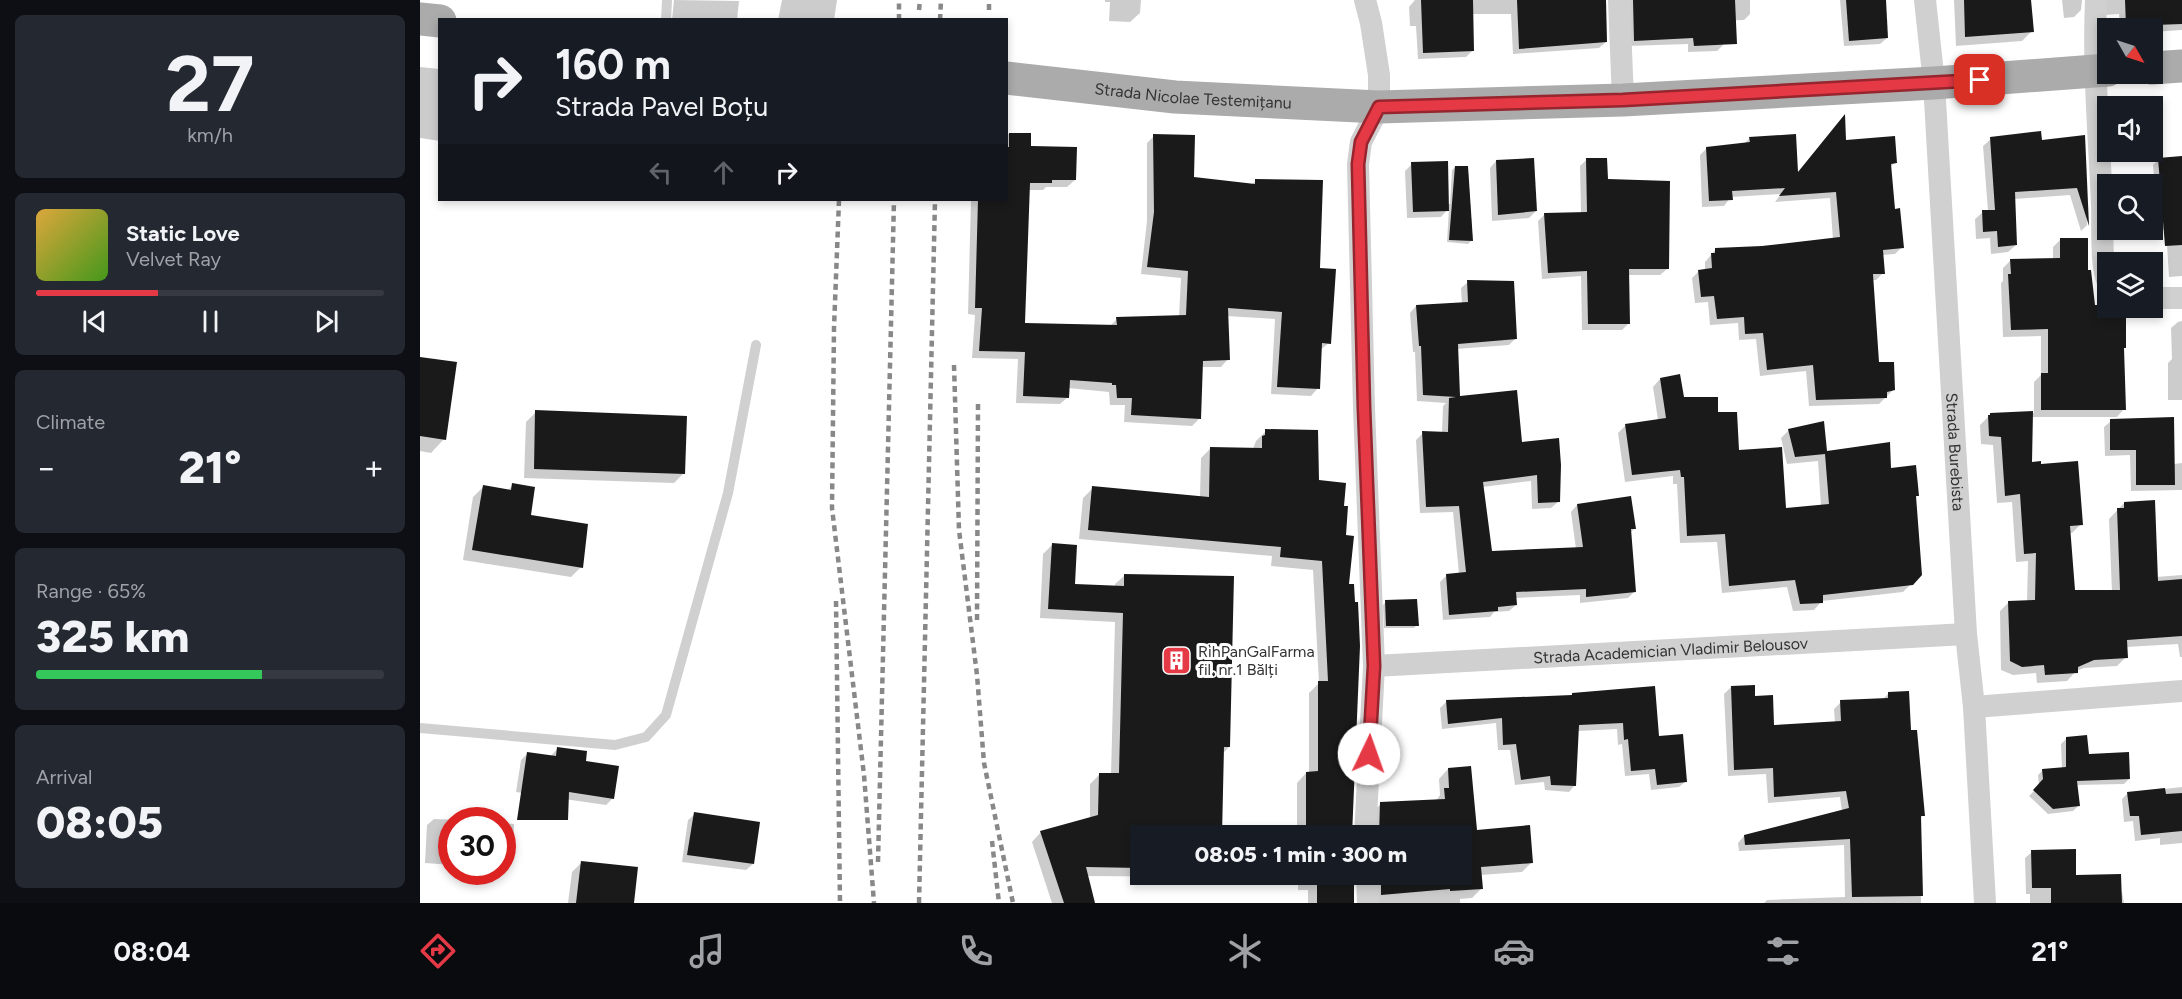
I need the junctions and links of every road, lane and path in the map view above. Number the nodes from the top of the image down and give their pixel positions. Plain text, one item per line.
1 (667, 0) edge
2 (1365, 0) edge
3 (1619, 0) edge
4 (1925, 0) edge
5 (2096, 0) edge
6 (666, 18) edge
7 (2097, 18) edge
8 (420, 19) edge
9 (438, 21) edge
10 (2182, 66) edge
11 (2163, 67) edge
12 (2097, 71) edge
13 (1008, 78) edge
14 (1934, 83) junction
15 (2101, 84) edge
16 (1623, 100) junction
17 (1379, 107) junction
18 (2104, 252) edge
19 (2163, 298) edge
20 (2182, 298) edge
21 (756, 345) dead end
22 (1966, 633) junction
23 (1374, 666) junction
24 (2182, 691) edge
25 (1974, 707) junction
26 (420, 728) edge
27 (1366, 825) edge
28 (1367, 885) edge
29 (1368, 903) edge
30 (1985, 903) edge

1 - 6 lane
2 - 17 street
3 - 16 street
4 - 14 street, Strada Burebista
5 - 7 street
8 - 9 main road
10 - 11 main road
12 - 14 main road, Strada Nicolae Testemițanu
13 - 17 main road, Strada Nicolae Testemițanu
14 - 16 main road, Strada Nicolae Testemițanu
14 - 22 street, Strada Burebista
15 - 18 street
16 - 17 main road, Strada Nicolae Testemițanu
17 - 23 street
19 - 20 street
21 - 26 lane
22 - 23 street, Strada Academician Vladimir Belousov
22 - 25 street, Strada Burebista
23 - 27 street
24 - 25 street
25 - 30 street, Strada Burebista
28 - 29 street

